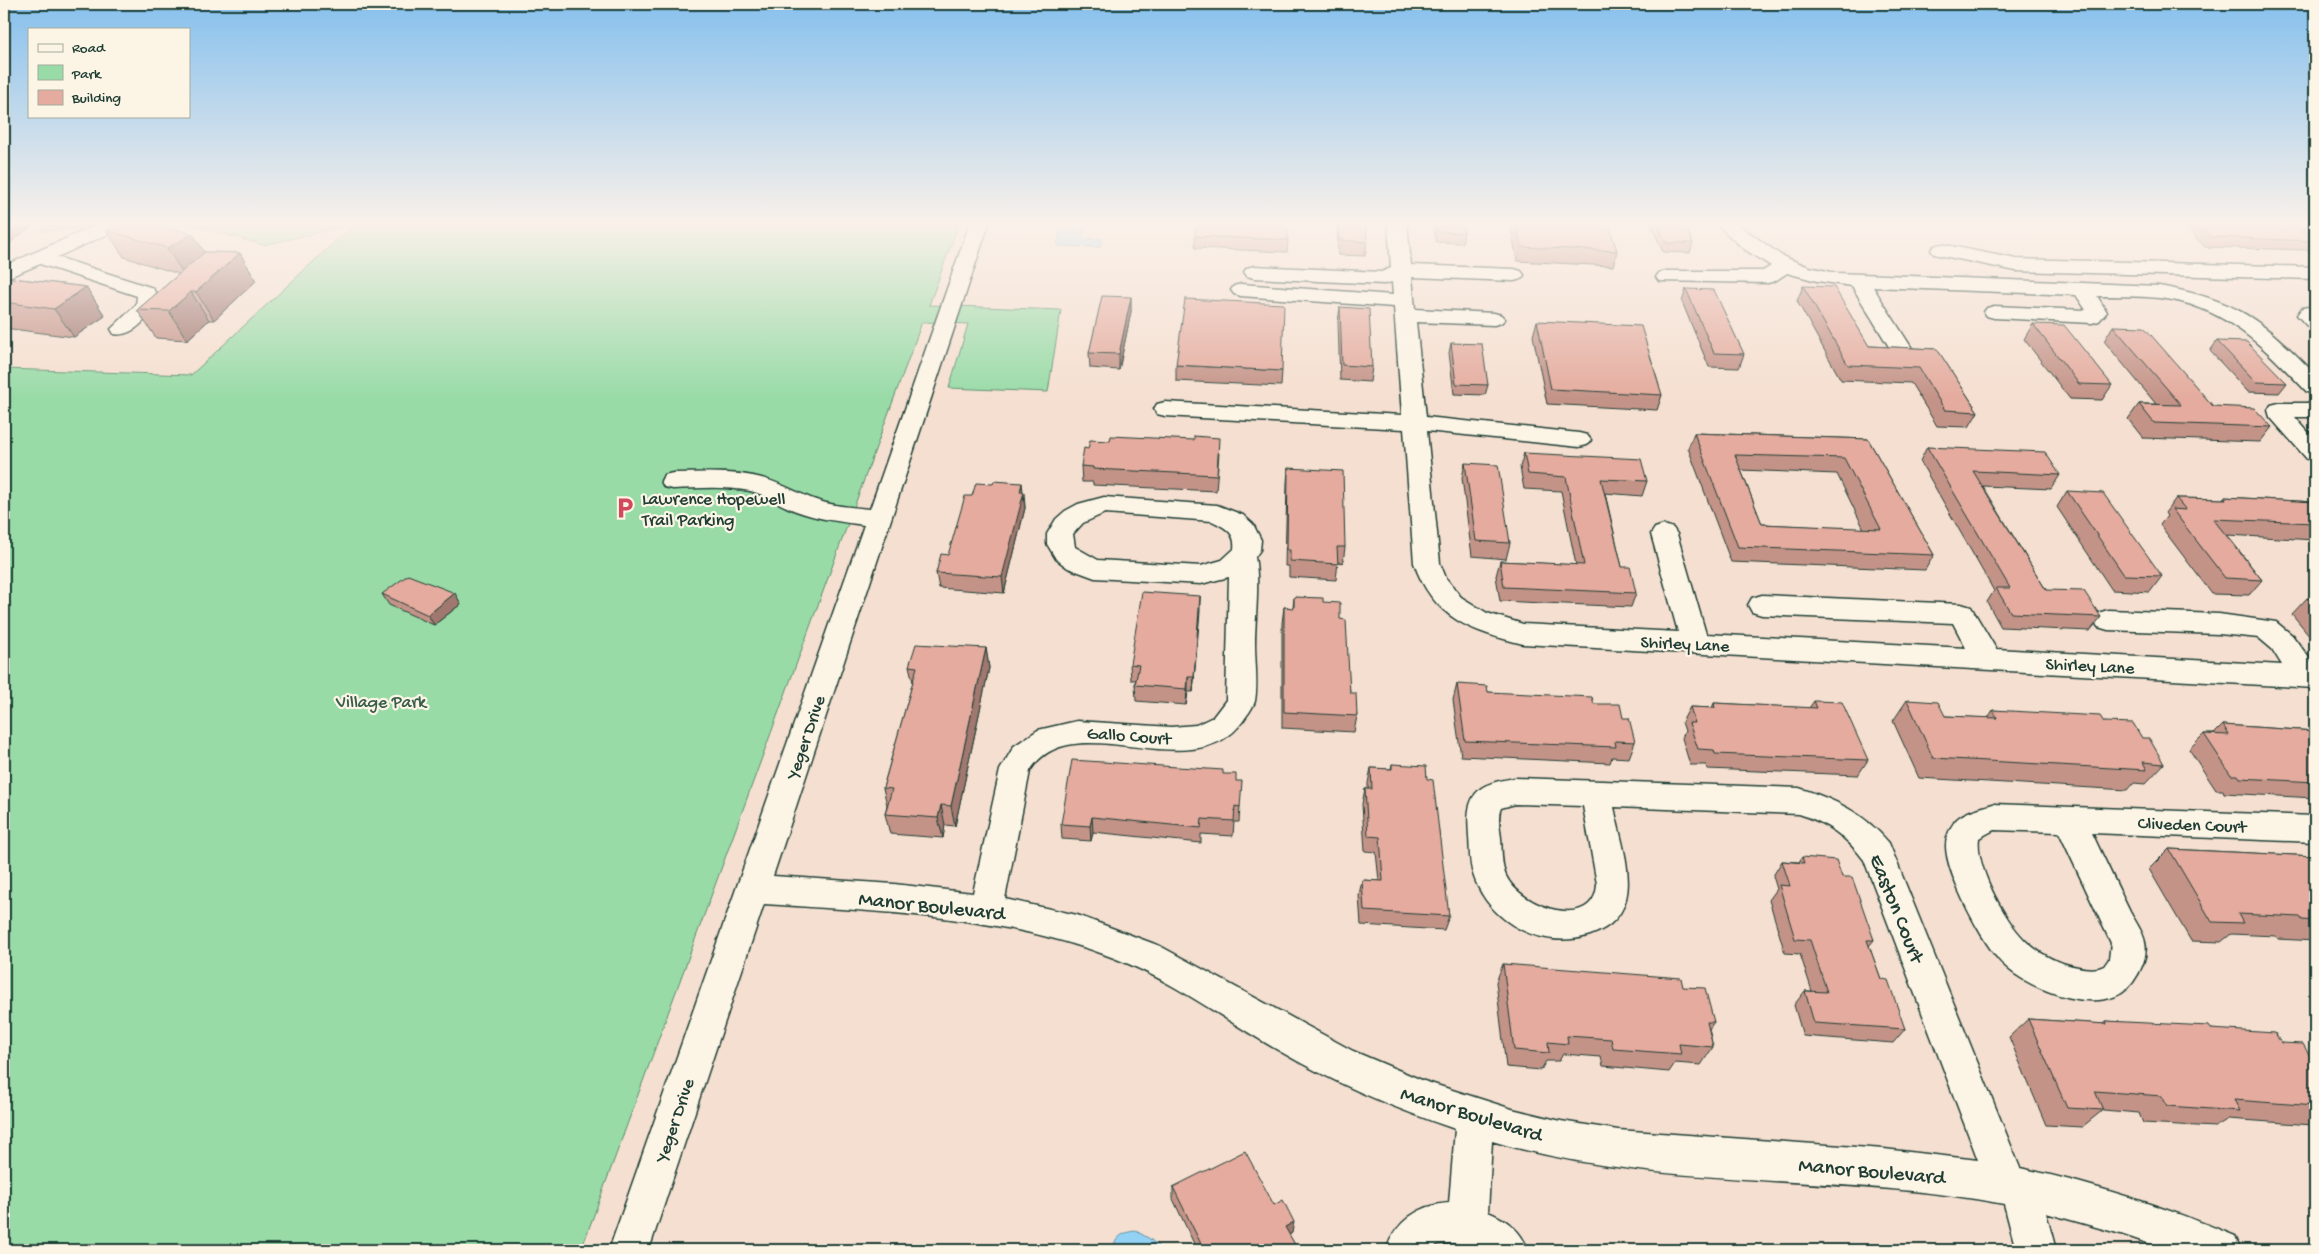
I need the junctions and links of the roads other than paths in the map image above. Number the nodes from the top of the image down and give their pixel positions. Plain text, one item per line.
1 (1859, 281) edge
2 (114, 282) edge
3 (960, 282) edge
4 (1402, 282) edge
5 (1874, 282) edge
6 (2083, 289) junction
7 (1241, 290) dead end
8 (1404, 309) junction
9 (1994, 312) dead end
10 (2315, 312) edge
11 (1494, 319) dead end
12 (2315, 323) edge
13 (122, 329) dead end
14 (1902, 350) edge
15 (2315, 387) edge
16 (1165, 409) dead end
17 (2315, 410) edge
18 (1415, 423) junction
19 (1579, 440) dead end
20 (2315, 454) edge
21 (673, 481) dead end
22 (879, 519) junction
23 (1664, 534) dead end
24 (1243, 558) junction
25 (1762, 605) dead end
26 (2108, 620) dead end
27 (1696, 644) junction
28 (1987, 659) junction
29 (2310, 676) edge
30 (1596, 794) junction
31 (2069, 820) junction
32 (2315, 829) edge
33 (753, 889) junction
34 (986, 908) junction
35 (1475, 1118) junction
36 (2013, 1186) junction
37 (1467, 1223) junction
38 (629, 1250) edge
39 (1406, 1250) edge
40 (1508, 1250) edge
41 (2036, 1250) edge
42 (2221, 1250) edge

1 - 14 street
2 - 13 street
3 - 22 street, Yeger Drive
4 - 8 street, Shirley Lane
5 - 6 street
6 - 9 street
6 - 15 street
7 - 8 street
8 - 11 street
8 - 18 street, Shirley Lane
10 - 12 street
16 - 18 street
17 - 20 street
18 - 19 street
18 - 27 street, Shirley Lane
21 - 22 street
22 - 33 street, Yeger Drive
23 - 27 street
24 - 24 street, Gallo Court
24 - 34 street, Gallo Court
25 - 28 street
26 - 29 street
27 - 28 street, Shirley Lane
28 - 29 street, Shirley Lane
30 - 30 street, Easton Court
30 - 36 street, Easton Court
31 - 31 street, Cliveden Court
31 - 32 street, Cliveden Court
33 - 34 street, Manor Boulevard
33 - 38 street, Yeger Drive
34 - 35 street, Manor Boulevard
35 - 36 street, Manor Boulevard
35 - 37 street
36 - 41 street, Easton Court
36 - 42 street, Manor Boulevard
37 - 39 street
37 - 40 street

